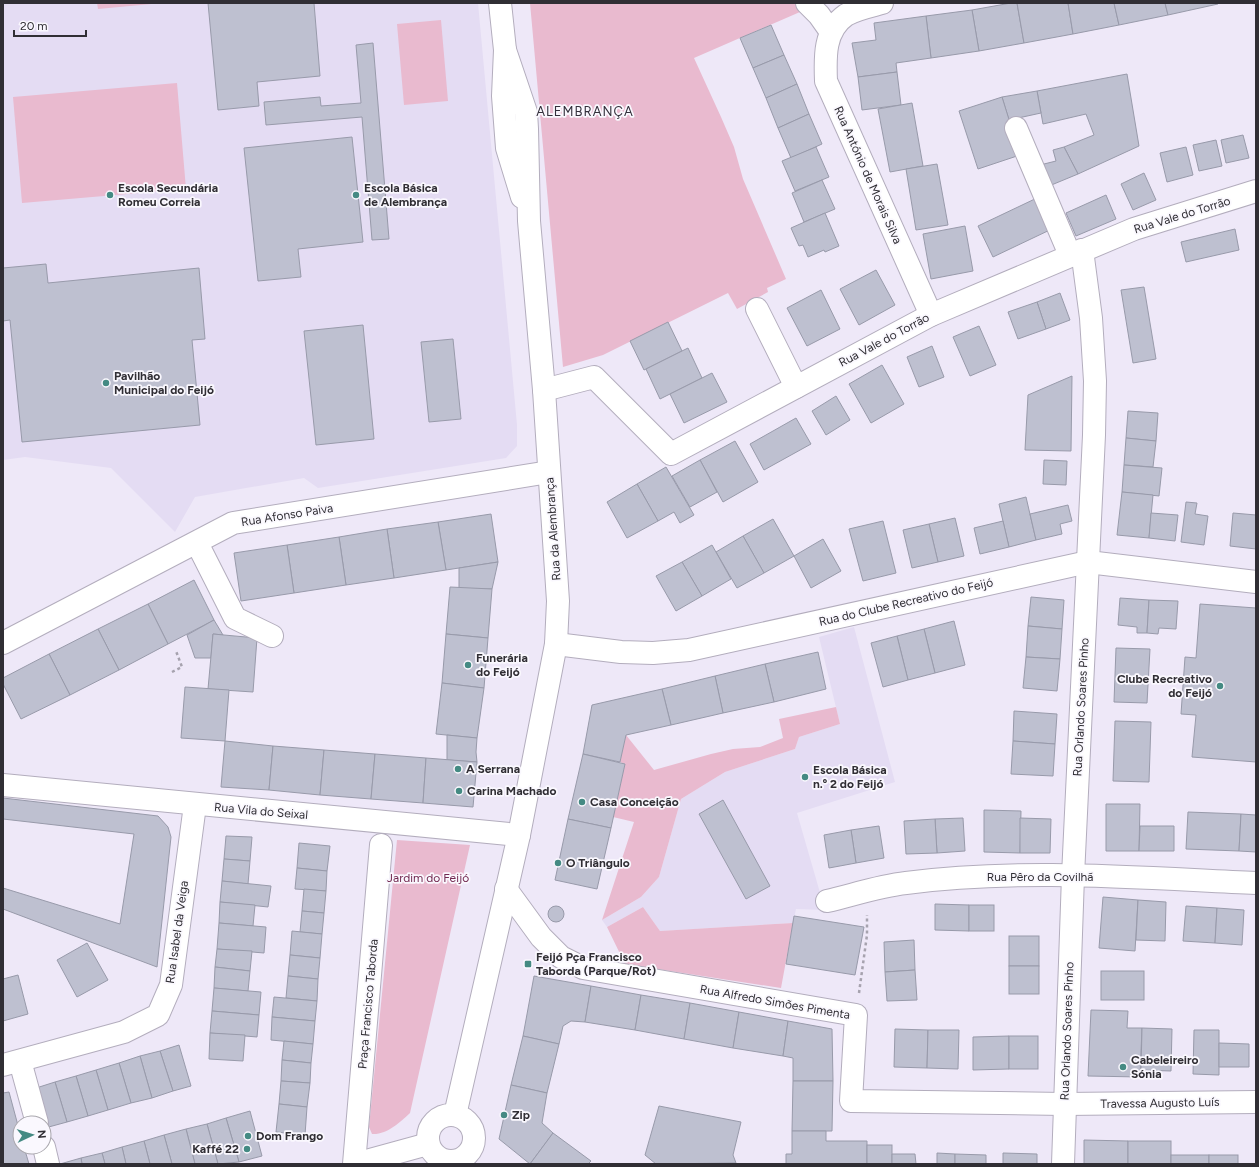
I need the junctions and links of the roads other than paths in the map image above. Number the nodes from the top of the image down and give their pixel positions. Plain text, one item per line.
1 (500, 3) edge
2 (807, 3) edge
3 (882, 3) edge
4 (831, 32) junction
5 (1016, 128) dead end
6 (1256, 191) edge
7 (1076, 253) junction
8 (757, 309) dead end
9 (931, 315) junction
10 (796, 387) junction
11 (544, 390) junction
12 (549, 472) junction
13 (196, 543) junction
14 (1088, 562) junction
15 (1256, 582) edge
16 (272, 636) dead end
17 (3, 642) edge
18 (556, 644) junction
19 (3, 785) edge
20 (195, 805) junction
21 (519, 835) junction
22 (381, 845) dead end
23 (1073, 876) junction
24 (1256, 883) edge
25 (506, 889) junction
26 (826, 901) dead end
27 (11, 1063) edge
28 (1256, 1102) edge
29 (1064, 1104) junction
30 (34, 1115) edge
31 (455, 1115) junction
32 (428, 1144) junction
33 (474, 1160) edge
34 (354, 1164) edge
35 (1063, 1164) edge

1 - 11 street, Rua da Alembrança
2 - 4 street
3 - 4 street
4 - 9 street, Rua António de Morais Silva
5 - 7 street, Rua Orlando Soares Pinho
6 - 7 street, Rua Vale do Torrão
7 - 9 street, Rua Vale do Torrão
7 - 14 street, Rua Orlando Soares Pinho
8 - 10 street
9 - 10 street, Rua Vale do Torrão
10 - 11 street, Rua Vale do Torrão
11 - 12 street, Rua da Alembrança
12 - 13 street, Rua Afonso Paiva
12 - 18 street, Rua da Alembrança
13 - 16 street
13 - 17 street, Rua Afonso Paiva
14 - 15 street, Rua do Clube Recreativo do Feijó
14 - 18 street, Rua do Clube Recreativo do Feijó
14 - 23 street, Rua Orlando Soares Pinho
18 - 21 street, Rua da Alembrança
19 - 20 street, Rua Vila do Seixal
20 - 21 street, Rua Vila do Seixal
20 - 27 street, Rua Isabel da Veiga
21 - 25 street
22 - 34 street, Praça Francisco Taborda
23 - 24 street, Rua Pêro da Covilhã
23 - 26 street, Rua Pêro da Covilhã
23 - 29 street, Rua Orlando Soares Pinho
25 - 29 street, Rua Alfredo Simões Pimenta
25 - 31 street
27 - 30 street
28 - 29 street, Travessa Augusto Luís
29 - 35 street, Rua Orlando Soares Pinho
31 - 32 street
31 - 33 street
32 - 33 street
32 - 34 street

